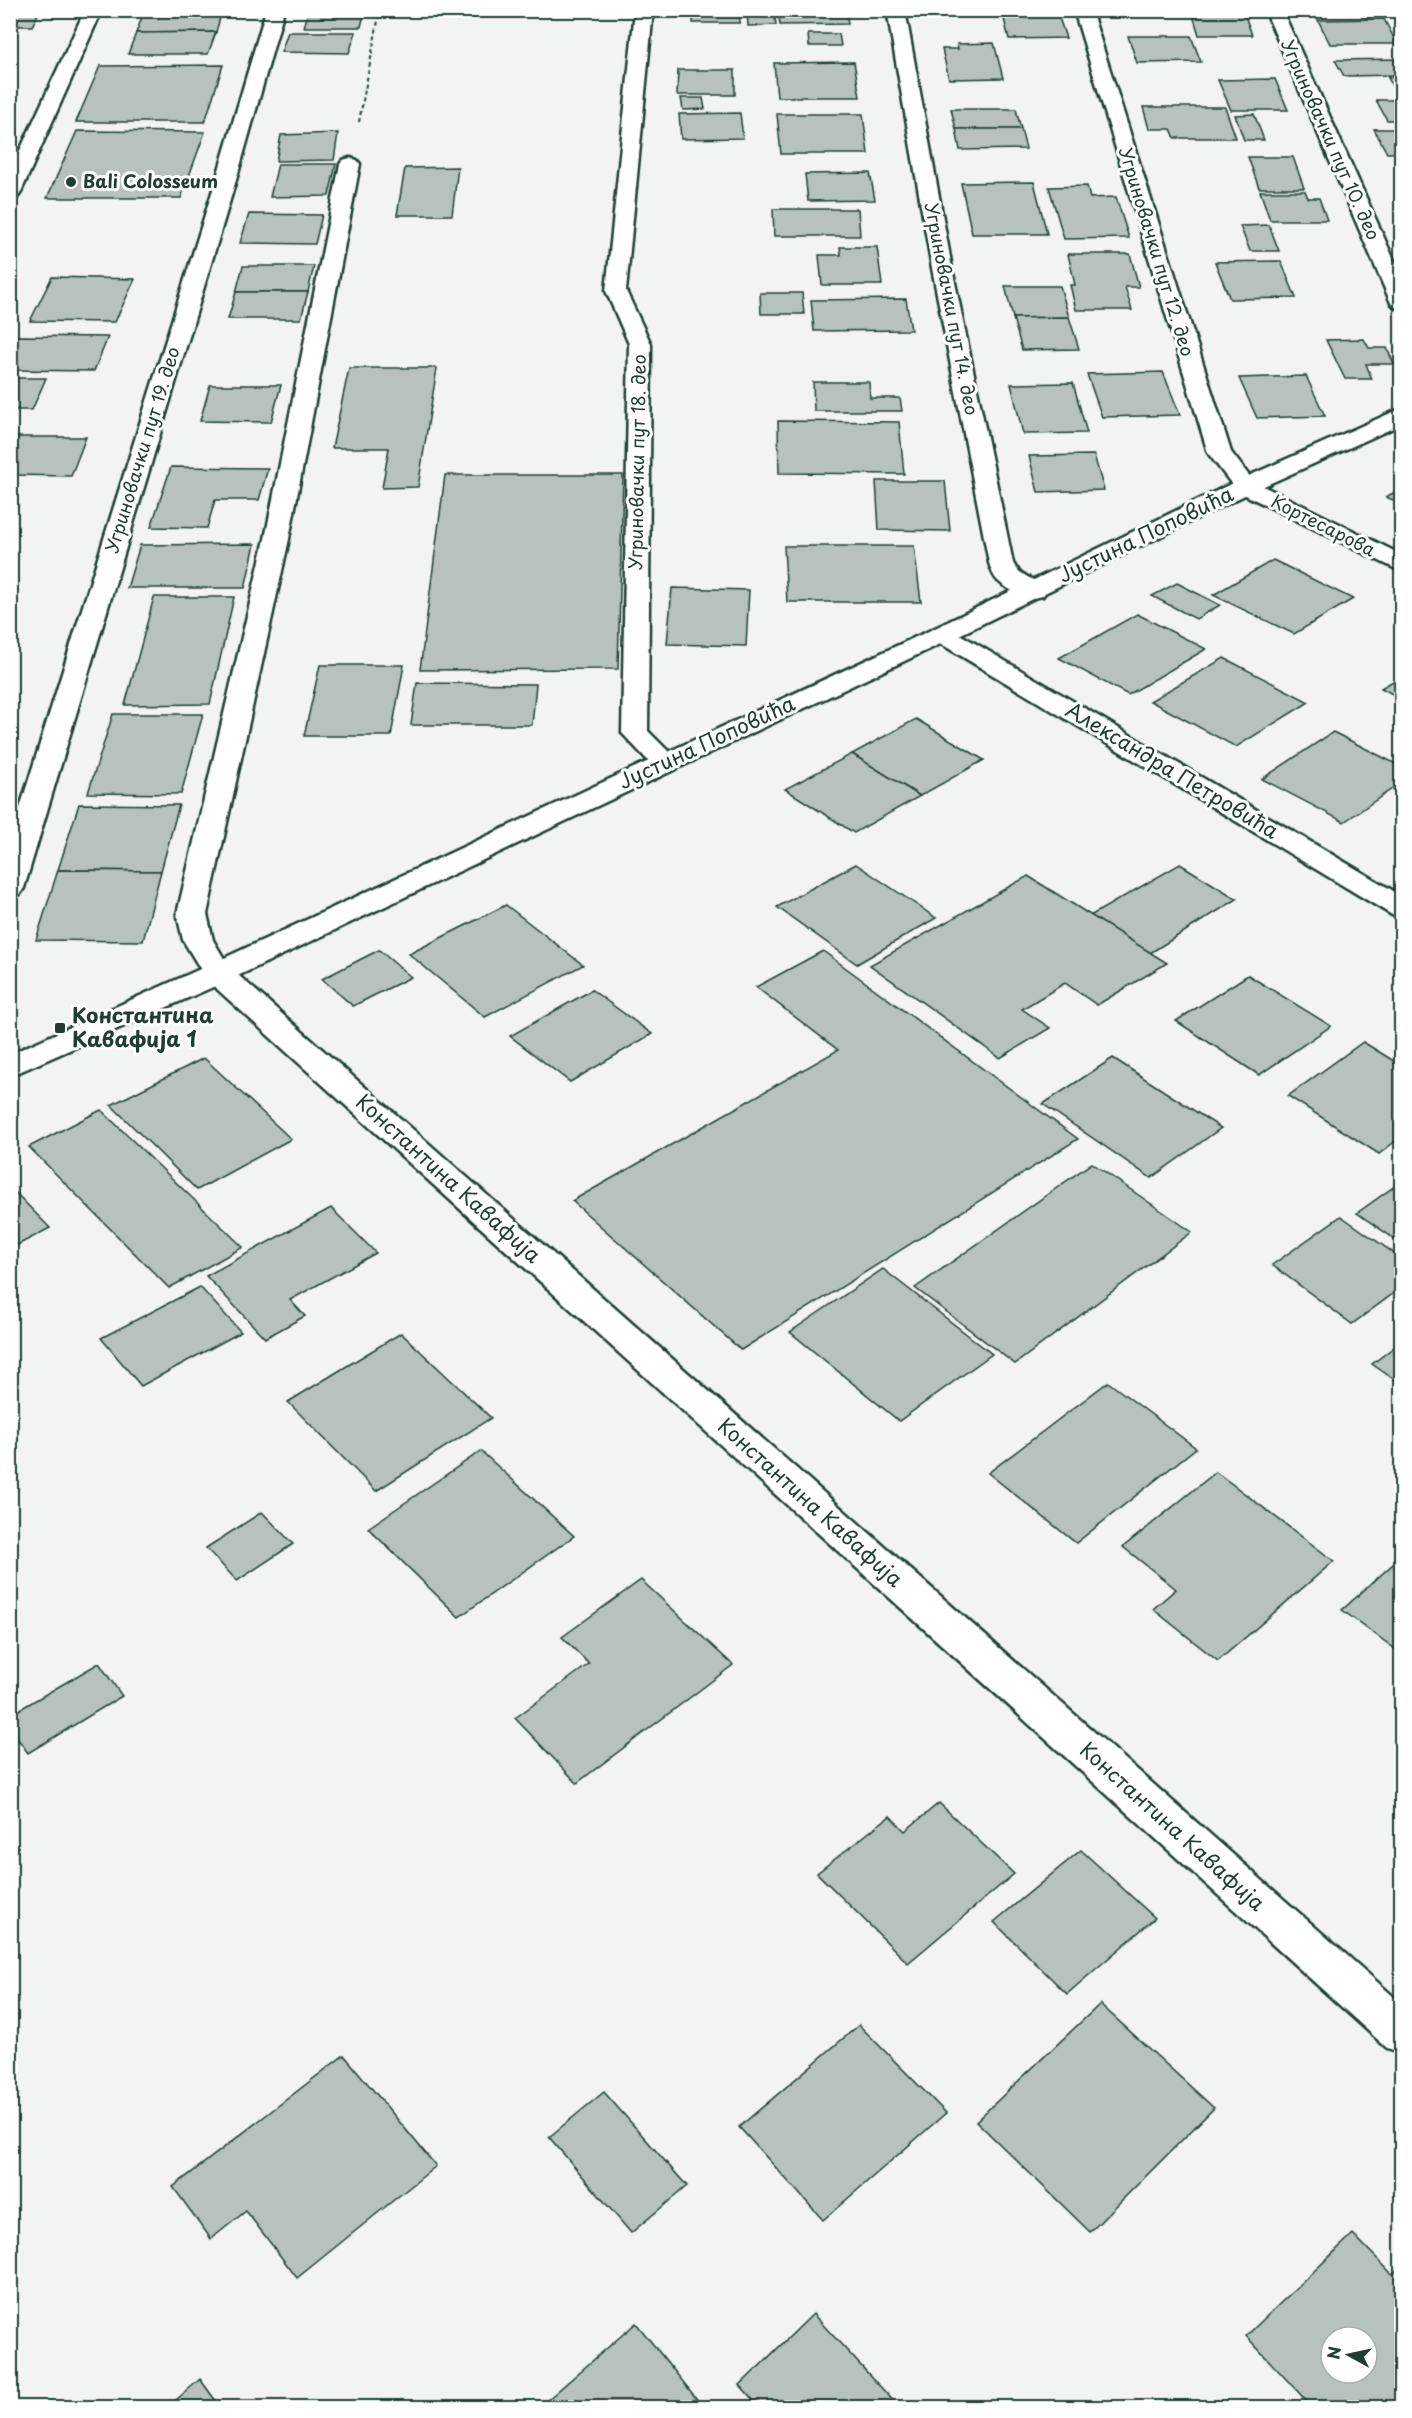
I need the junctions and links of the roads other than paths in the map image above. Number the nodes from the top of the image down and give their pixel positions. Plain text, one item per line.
1 (94, 10) edge
2 (275, 10) edge
3 (644, 10) edge
4 (896, 10) edge
5 (1082, 10) edge
6 (1273, 10) edge
7 (350, 164) road end
8 (10, 194) edge
9 (1401, 303) edge
10 (1401, 415) edge
11 (1245, 486) junction
12 (1401, 565) edge
13 (1034, 591) junction
14 (942, 634) junction
15 (666, 763) junction
16 (10, 888) edge
17 (1401, 909) edge
18 (218, 973) junction
19 (10, 1066) edge
20 (1401, 2033) edge

1 - 8 street
2 - 16 street, Угриновачки пут 19. део
3 - 15 street, Угриновачки пут 18. део
4 - 13 street, Угриновачки пут 14. део
5 - 11 street, Угриновачки пут 12. део
6 - 9 street, Угриновачки пут 10. део
7 - 18 street, Константина Кавафија
10 - 11 street, Јустина Поповића
11 - 12 street, Кортесарова
11 - 13 street, Јустина Поповића
13 - 14 street, Јустина Поповића
14 - 15 street, Јустина Поповића
14 - 17 street, Александра Петровића
15 - 18 street, Јустина Поповића
18 - 19 street, Јустина Поповића
18 - 20 street, Константина Кавафија

